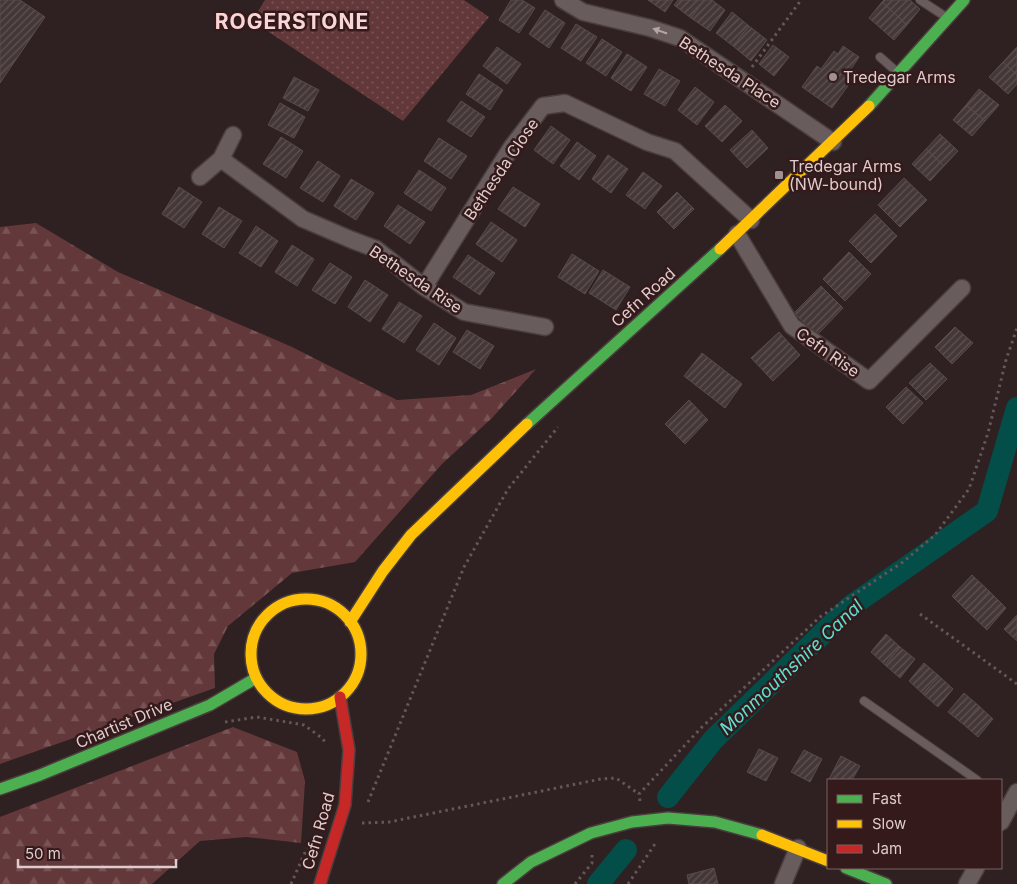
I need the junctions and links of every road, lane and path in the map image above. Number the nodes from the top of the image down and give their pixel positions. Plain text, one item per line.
1 (563, 0) edge
2 (801, 0) edge
3 (920, 0) edge
4 (964, 0) edge
5 (948, 18) junction
6 (880, 57) dead end
7 (899, 74) junction
8 (742, 80) junction
9 (233, 136) dead end
10 (833, 142) junction
11 (221, 159) junction
12 (200, 177) dead end
13 (751, 220) junction
14 (737, 234) junction
15 (424, 287) junction
16 (962, 288) dead end
17 (545, 327) dead end
18 (1017, 328) edge
19 (563, 422) dead end
20 (920, 614) dead end
21 (350, 622) junction
22 (256, 678) junction
23 (1017, 684) edge
24 (340, 697) junction
25 (864, 701) dead end
26 (222, 723) dead end
27 (328, 746) dead end
28 (976, 779) edge
29 (0, 789) edge
30 (640, 794) junction
31 (1011, 799) edge
32 (367, 805) dead end
33 (640, 805) dead end
34 (363, 814) dead end
35 (672, 818) junction
36 (1002, 820) edge
37 (591, 833) junction
38 (308, 844) dead end
39 (798, 848) junction
40 (827, 861) edge
41 (848, 869) edge
42 (975, 869) edge
43 (291, 884) edge
44 (320, 884) edge
45 (503, 884) edge
46 (575, 884) edge
47 (628, 884) edge
48 (783, 884) edge
49 (886, 884) edge
50 (967, 884) edge

8 -> 1 street, Bethesda Place
2 - 8 path
3 - 5 lane
4 - 5 main road, Cefn Road
5 - 7 main road, Cefn Road
6 - 7 lane
7 - 10 main road, Cefn Road
8 - 10 street, Bethesda Place
9 - 11 street
10 - 13 main road, Cefn Road
11 - 12 street
11 - 15 street, Bethesda Rise
13 - 14 main road, Cefn Road
13 - 15 street, Bethesda Close
14 - 16 street, Cefn Rise
14 - 21 main road, Cefn Road
15 - 17 street, Bethesda Rise
18 - 30 path
19 - 32 path
20 - 23 path
21 - 22 main road
21 - 24 main road
22 - 24 main road
22 - 29 main road, Chartist Drive
24 - 44 main road, Cefn Road
25 - 28 lane
26 - 27 path
30 - 33 path
30 - 34 path
31 - 36 street
35 - 37 main road
35 - 39 main road
35 - 47 path
37 - 45 main road
37 - 46 path
38 - 43 path
39 - 40 main road
39 - 48 street
41 - 49 main road
42 - 50 street

